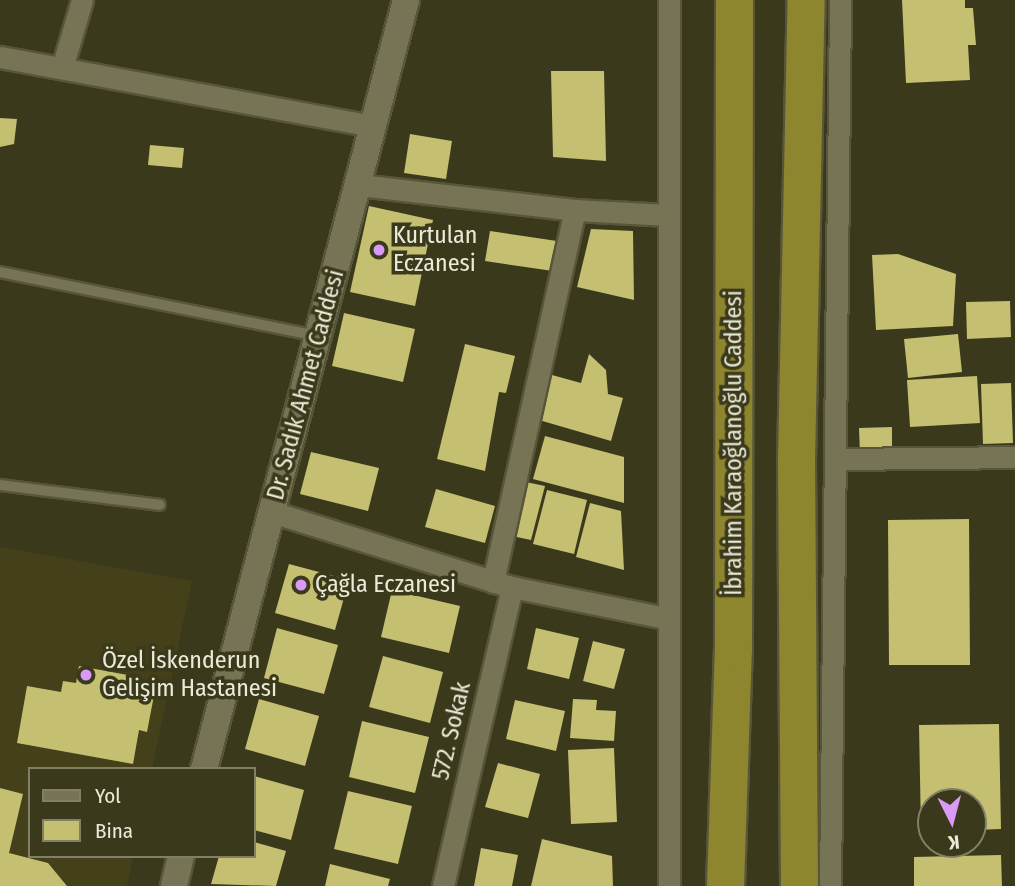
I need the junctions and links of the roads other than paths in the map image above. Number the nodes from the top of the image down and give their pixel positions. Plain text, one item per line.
1 (82, 0) edge
2 (405, 0) edge
3 (669, 0) edge
4 (734, 0) edge
5 (806, 0) edge
6 (840, 0) edge
7 (0, 57) edge
8 (62, 68) junction
9 (374, 126) junction
10 (359, 185) junction
11 (575, 210) junction
12 (668, 215) junction
13 (0, 272) edge
14 (319, 336) junction
15 (1015, 457) edge
16 (836, 459) junction
17 (0, 485) edge
18 (160, 505) dead end
19 (272, 512) junction
20 (503, 584) junction
21 (666, 618) junction
22 (205, 767) edge
23 (181, 858) edge
24 (174, 886) edge
25 (443, 886) edge
26 (668, 886) edge
27 (725, 886) edge
28 (799, 886) edge
29 (831, 886) edge

1 - 8 street
2 - 9 street, Dr. Sadık Ahmet Caddesi
3 - 12 street
4 - 27 highway, İbrahim Karaoğlanoğlu Caddesi
5 - 28 highway
6 - 16 street
7 - 8 street
8 - 9 street
9 - 10 street, Dr. Sadık Ahmet Caddesi
10 - 11 street
10 - 14 street, Dr. Sadık Ahmet Caddesi
11 - 12 street
11 - 20 street, 572. Sokak
12 - 21 street
13 - 14 lane
14 - 19 street, Dr. Sadık Ahmet Caddesi
15 - 16 street
16 - 29 street
17 - 18 lane
19 - 20 street
19 - 22 street, Dr. Sadık Ahmet Caddesi
20 - 21 street
20 - 25 street, 572. Sokak
21 - 26 street
23 - 24 street

